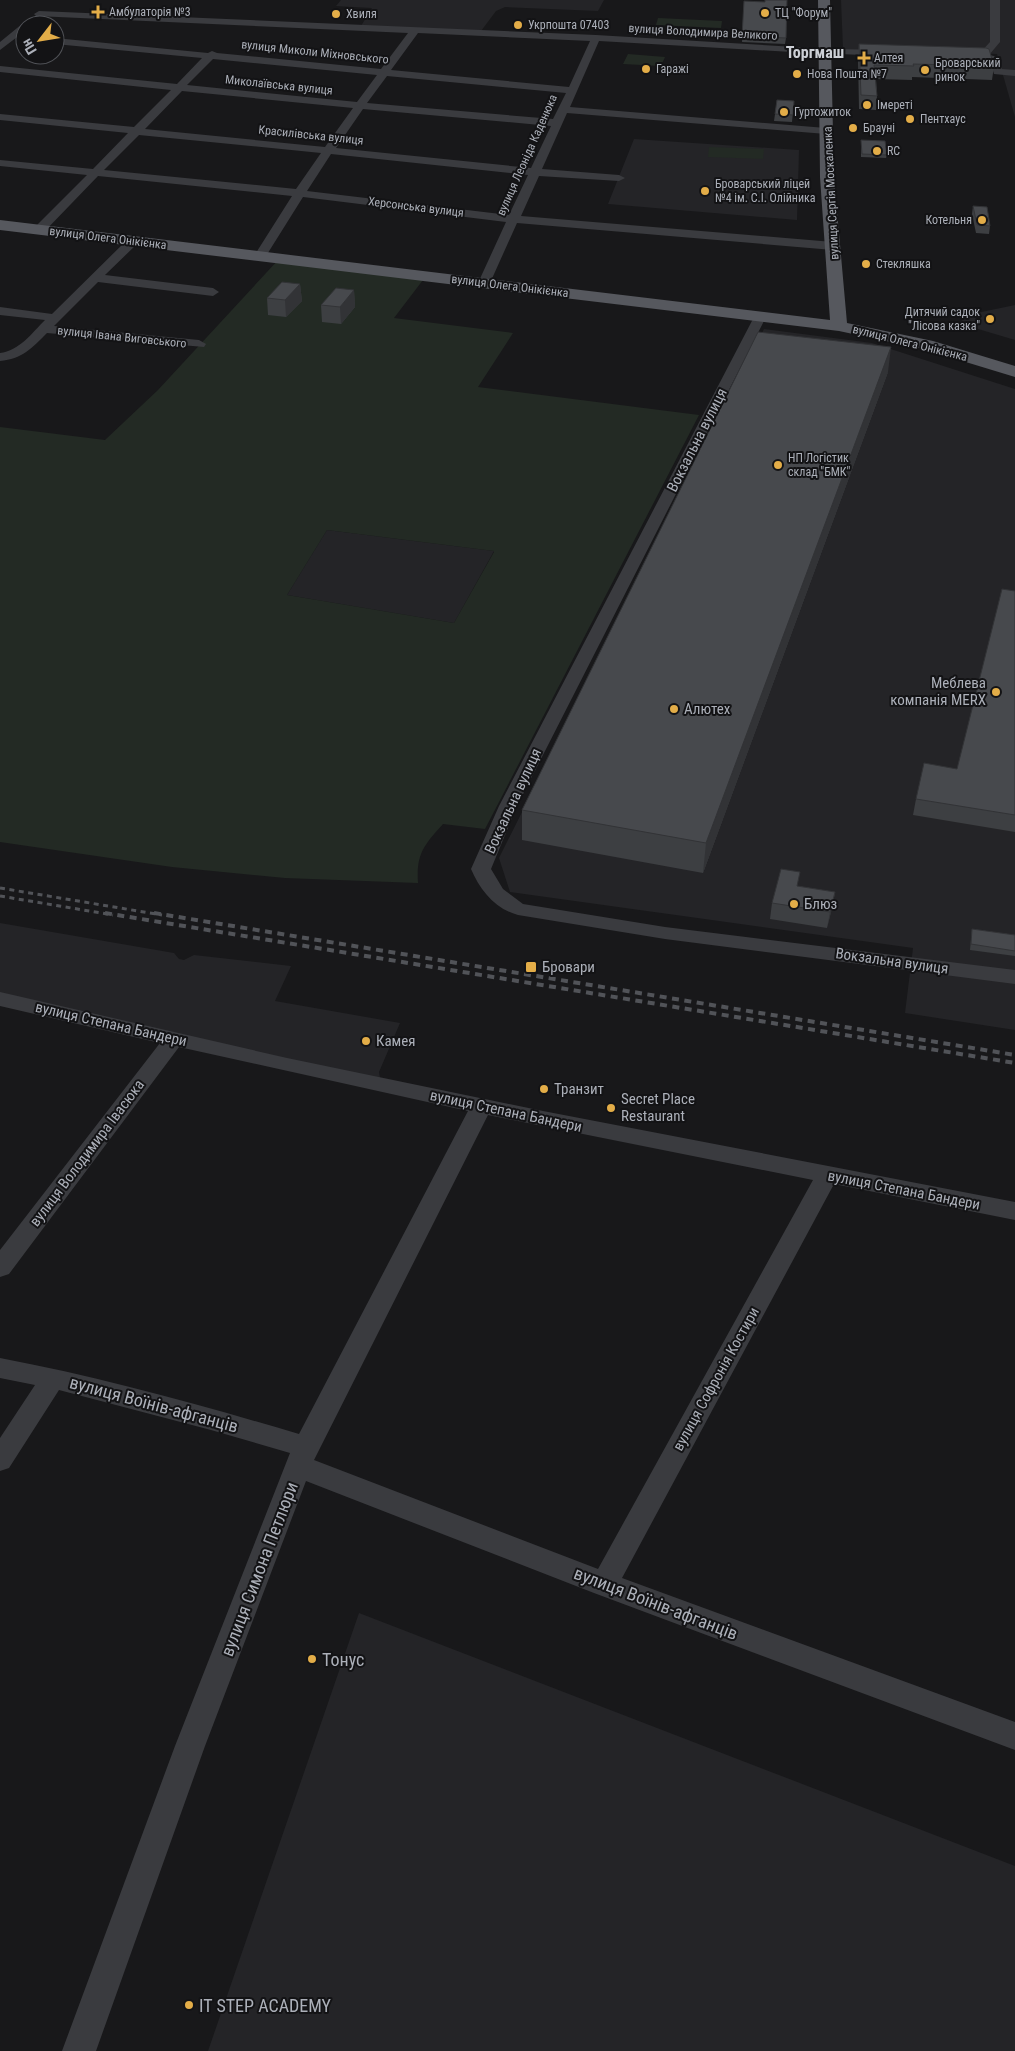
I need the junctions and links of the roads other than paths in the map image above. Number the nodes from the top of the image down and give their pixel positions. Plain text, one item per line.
1 (824, 0) edge
2 (995, 0) edge
3 (50, 4) dead end
4 (39, 14) joint
5 (415, 30) junction
6 (15, 34) edge
7 (11, 38) junction
8 (15, 38) edge
9 (596, 38) junction
10 (65, 41) edge
11 (0, 47) edge
12 (826, 52) junction
13 (842, 52) dead end
14 (895, 53) edge
15 (212, 54) junction
16 (954, 55) edge
17 (983, 56) junction
18 (0, 70) edge
19 (384, 72) junction
20 (1015, 73) edge
21 (179, 88) junction
22 (571, 90) junction
23 (362, 106) junction
24 (563, 110) junction
25 (0, 117) edge
26 (557, 123) junction
27 (137, 130) junction
28 (826, 131) junction
29 (326, 151) junction
30 (0, 163) edge
31 (98, 172) junction
32 (536, 172) junction
33 (619, 178) dead end
34 (298, 193) junction
35 (514, 219) junction
36 (0, 225) edge
37 (39, 230) junction
38 (133, 242) junction
39 (833, 246) junction
40 (260, 256) junction
41 (97, 278) junction
42 (484, 283) junction
43 (213, 292) dead end
44 (0, 311) edge
45 (760, 316) junction
46 (56, 318) junction
47 (839, 326) junction
48 (45, 329) junction
49 (200, 344) dead end
50 (5, 357) edge
51 (1015, 372) edge
52 (1015, 977) edge
53 (0, 999) edge
54 (175, 1038) junction
55 (482, 1106) junction
56 (827, 1175) junction
57 (1015, 1211) edge
58 (0, 1268) edge
59 (0, 1368) edge
60 (54, 1378) junction
61 (302, 1457) junction
62 (0, 1460) edge
63 (604, 1584) junction
64 (1015, 1736) edge
65 (79, 2051) edge

1 - 12 main road, вулиця Сергія Москаленка
2 - 17 street
3 - 4 street
4 - 5 street, вулиця Володимира Великого
5 - 9 street, вулиця Володимира Великого
5 - 19 street
6 - 7 street
7 - 8 street
7 - 11 street
9 - 12 street, вулиця Володимира Великого
9 - 22 street, вулиця Леоніда Каденюка
10 - 15 street, вулиця Миколи Міхновського
12 - 28 main road, вулиця Сергія Москаленка
13 - 14 street
15 - 19 street, вулиця Миколи Міхновського
15 - 21 street
16 - 17 street
17 - 20 street
18 - 21 street, Миколаївська вулиця
19 - 22 street, вулиця Миколи Міхновського
19 - 23 street
21 - 23 street, Миколаївська вулиця
21 - 27 street
22 - 24 street, вулиця Леоніда Каденюка
23 - 26 street, Миколаївська вулиця
23 - 29 street
24 - 26 street, вулиця Леоніда Каденюка
24 - 28 street
25 - 27 street, Красилівська вулиця
26 - 32 street, вулиця Леоніда Каденюка
27 - 29 street, Красилівська вулиця
27 - 31 street
28 - 39 main road, вулиця Сергія Москаленка
29 - 32 street, Красилівська вулиця
29 - 34 street
30 - 31 street, Херсонська вулиця
31 - 34 street, Херсонська вулиця
31 - 37 street
32 - 33 street, Красилівська вулиця
32 - 35 street, вулиця Леоніда Каденюка
34 - 35 street, Херсонська вулиця
34 - 40 street
35 - 39 street, Херсонська вулиця
35 - 42 street, вулиця Леоніда Каденюка
36 - 37 main road, вулиця Олега Онікієнка
37 - 38 main road, вулиця Олега Онікієнка
38 - 40 main road, вулиця Олега Онікієнка
38 - 41 street
39 - 47 main road, вулиця Сергія Москаленка
40 - 42 main road, вулиця Олега Онікієнка
41 - 43 street
41 - 46 street
42 - 45 main road, вулиця Олега Онікієнка
44 - 46 street
45 - 47 main road, вулиця Олега Онікієнка
45 - 52 street, Вокзальна вулиця
46 - 48 street
47 - 51 main road, вулиця Олега Онікієнка
48 - 49 street, вулиця Івана Виговського
48 - 50 street
53 - 54 street, вулиця Степана Бандери
54 - 55 street, вулиця Степана Бандери
54 - 58 street, вулиця Володимира Івасюка
55 - 56 street, вулиця Степана Бандери
55 - 61 street, вулиця Симона Петлюри
56 - 57 street, вулиця Степана Бандери
56 - 63 street, вулиця Софронія Костири
59 - 60 street, вулиця Воїнів-афганців
60 - 61 street, вулиця Воїнів-афганців
60 - 62 street
61 - 63 street, вулиця Воїнів-афганців
61 - 65 street, вулиця Симона Петлюри
63 - 64 street, вулиця Воїнів-афганців

